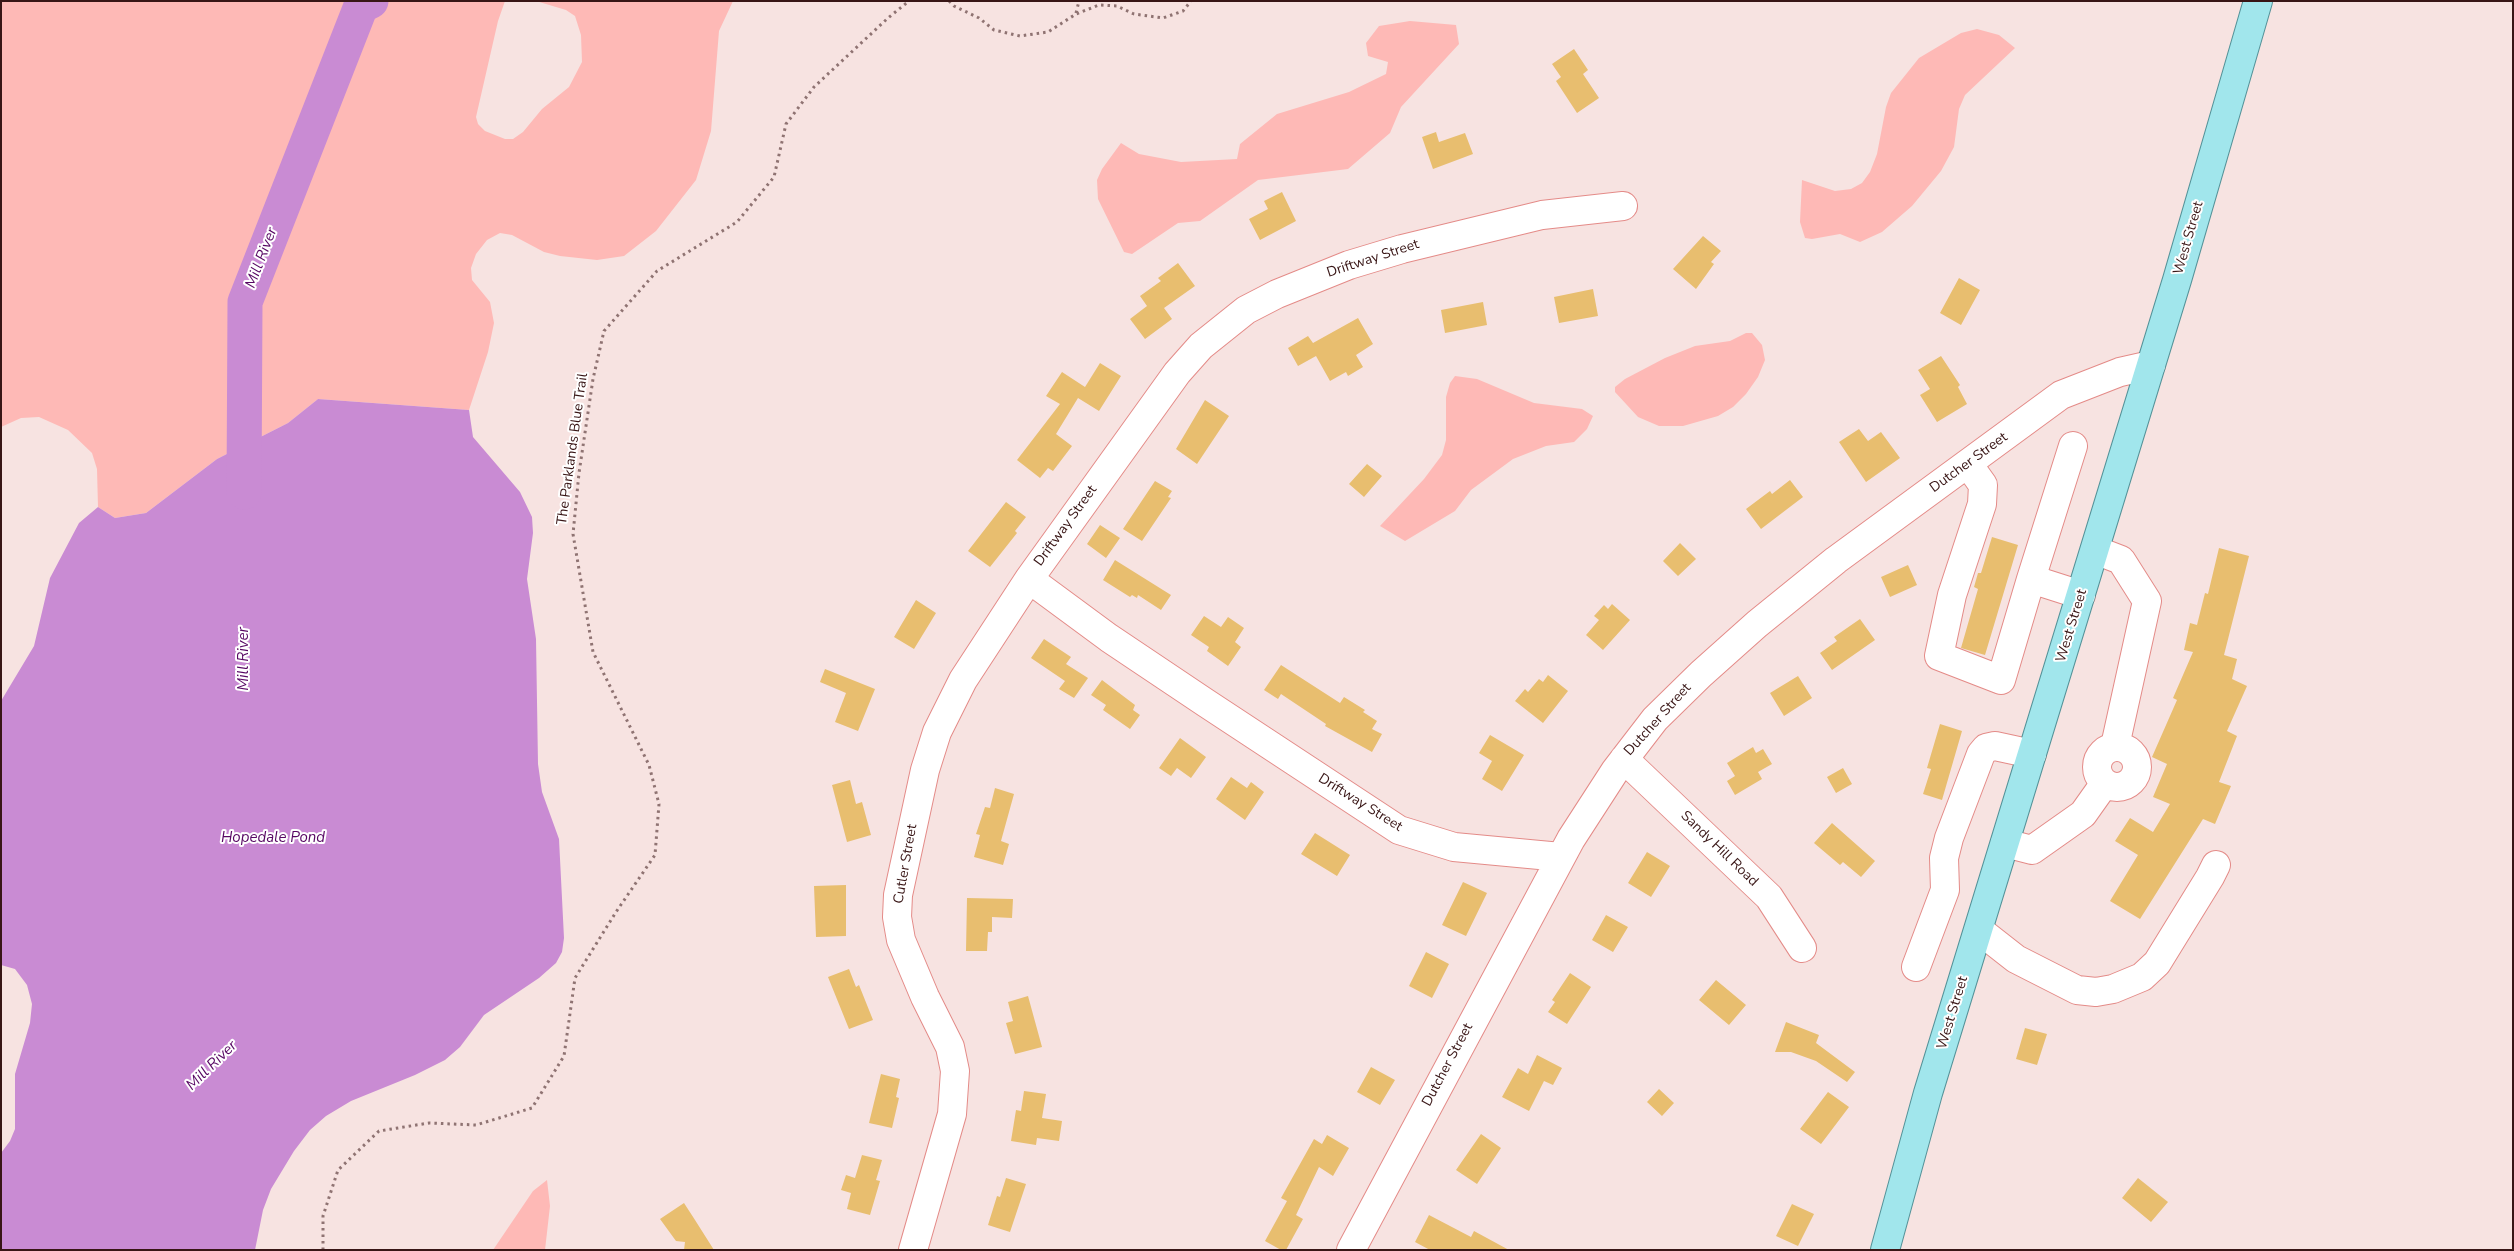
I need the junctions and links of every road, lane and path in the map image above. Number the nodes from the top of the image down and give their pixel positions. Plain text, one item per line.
1 (909, 1) edge
2 (949, 1) edge
3 (1079, 1) edge
4 (1191, 1) edge
5 (2258, 1) edge
6 (1076, 14) junction
7 (1624, 206) dead end
8 (2151, 365) junction
9 (2073, 446) dead end
10 (1968, 464) junction
11 (2095, 550) junction
12 (1029, 579) junction
13 (2031, 579) junction
14 (2081, 595) junction
15 (2032, 754) junction
16 (1624, 759) junction
17 (2005, 843) junction
18 (1561, 857) junction
19 (2216, 865) dead end
20 (1979, 930) junction
21 (1802, 948) dead end
22 (1916, 967) dead end
23 (1354, 1249) edge
24 (322, 1250) edge
25 (913, 1250) edge
26 (1885, 1250) edge

1 - 24 path, The Parklands Blue Trail
2 - 6 path
3 - 6 path
4 - 6 path
5 - 8 main road, West Street
7 - 12 street, Driftway Street
8 - 10 street, Dutcher Street
8 - 11 main road, West Street
9 - 13 street
10 - 13 street
10 - 16 street, Dutcher Street
11 - 14 main road, West Street
11 - 17 street
12 - 18 street, Driftway Street
12 - 25 street, Cutler Street
13 - 14 street
14 - 15 main road, West Street
15 - 17 main road, West Street
15 - 22 street
16 - 18 street, Dutcher Street
16 - 21 street, Sandy Hill Road
17 - 20 main road, West Street
18 - 23 street, Dutcher Street
19 - 20 street
20 - 26 main road, West Street

